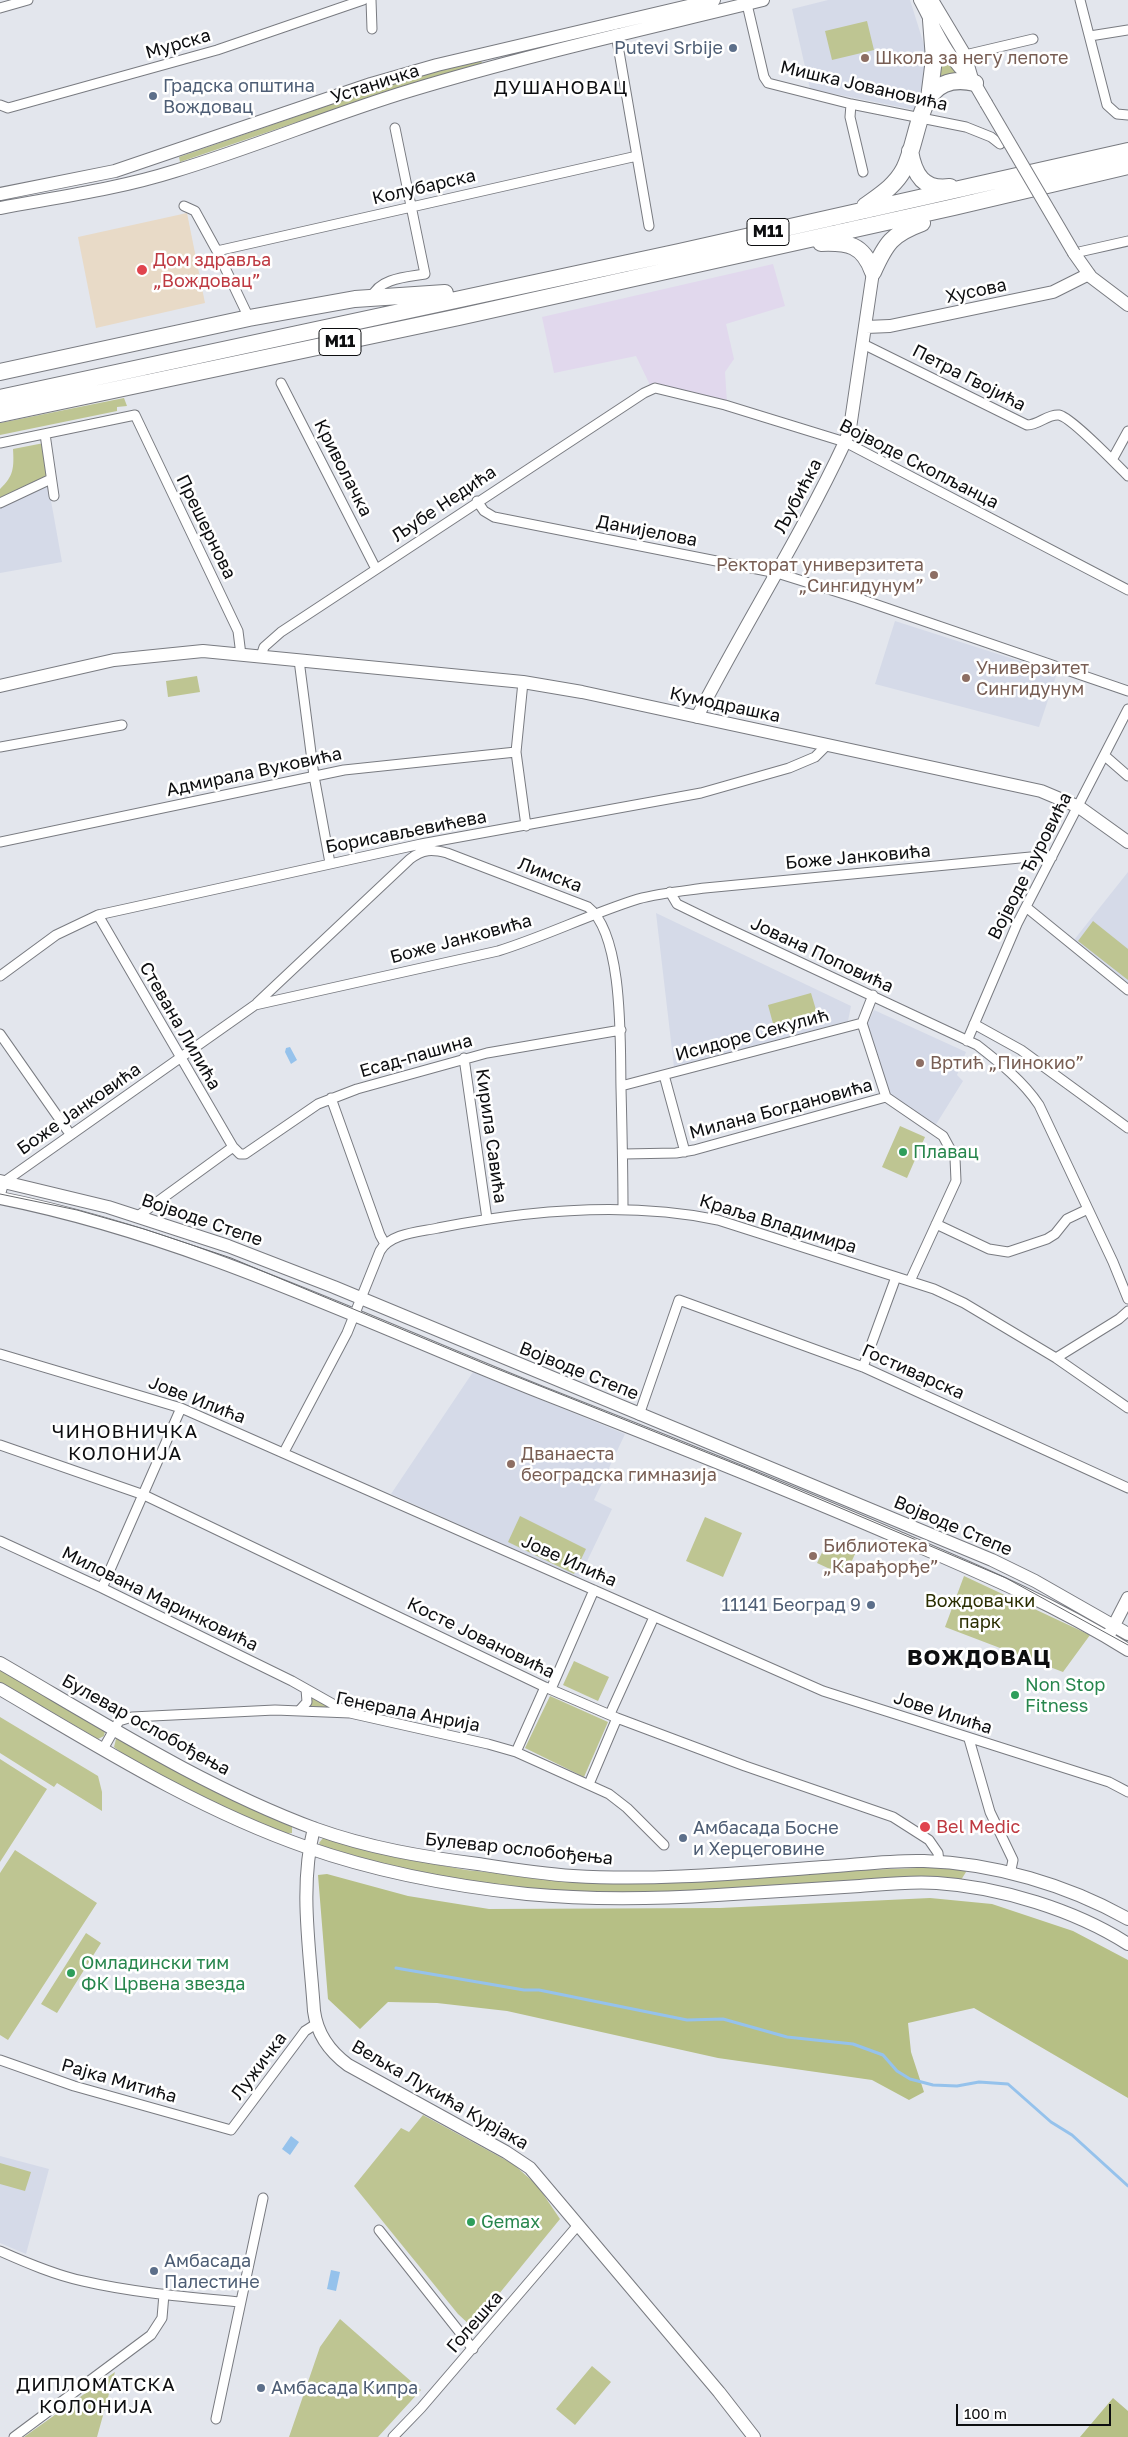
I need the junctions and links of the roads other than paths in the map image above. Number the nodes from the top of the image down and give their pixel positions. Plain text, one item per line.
1 (28, 0) edge
2 (363, 0) edge
3 (370, 0) edge
4 (714, 0) edge
5 (763, 0) edge
6 (920, 0) edge
7 (932, 0) edge
8 (1080, 0) edge
9 (746, 2) edge
10 (0, 8) edge
11 (668, 11) edge
12 (931, 20) junction
13 (372, 29) dead end
14 (1128, 30) edge
15 (616, 34) junction
16 (1090, 36) junction
17 (1033, 39) dead end
18 (965, 55) junction
19 (974, 81) junction
20 (929, 98) junction
21 (851, 104) junction
22 (0, 105) edge
23 (1128, 115) edge
24 (920, 118) junction
25 (394, 128) dead end
26 (1000, 144) dead end
27 (910, 151) junction
28 (1128, 151) edge
29 (637, 156) junction
30 (1128, 166) edge
31 (863, 172) dead end
32 (979, 184) junction
33 (0, 194) edge
34 (184, 206) dead end
35 (410, 207) junction
36 (954, 207) junction
37 (0, 208) edge
38 (857, 212) junction
39 (649, 226) dead end
40 (801, 241) junction
41 (1128, 241) edge
42 (217, 251) junction
43 (1076, 253) junction
44 (873, 272) junction
45 (1089, 274) junction
46 (509, 288) junction
47 (372, 297) junction
48 (1128, 305) edge
49 (249, 318) junction
50 (866, 327) junction
51 (863, 344) junction
52 (0, 372) edge
53 (281, 383) dead end
54 (655, 388) joint
55 (0, 398) edge
56 (0, 414) edge
57 (1128, 431) edge
58 (46, 434) junction
59 (845, 442) junction
60 (0, 443) edge
61 (1112, 460) junction
62 (1128, 476) edge
63 (51, 479) junction
64 (54, 496) dead end
65 (477, 501) junction
66 (0, 503) edge
67 (376, 568) junction
68 (777, 573) junction
69 (1128, 590) edge
70 (241, 654) junction
71 (261, 656) junction
72 (299, 660) junction
73 (523, 682) junction
74 (0, 686) edge
75 (1128, 691) edge
76 (1128, 709) edge
77 (697, 717) junction
78 (122, 725) dead end
79 (827, 744) junction
80 (0, 747) edge
81 (516, 752) junction
82 (1105, 756) junction
83 (314, 776) junction
84 (1128, 776) edge
85 (1079, 807) junction
86 (526, 826) junction
87 (450, 839) junction
88 (0, 842) edge
89 (1128, 842) edge
90 (397, 850) junction
91 (447, 853) junction
92 (1052, 857) junction
93 (330, 863) junction
94 (406, 863) junction
95 (670, 892) junction
96 (1026, 907) junction
97 (596, 914) junction
98 (98, 915) junction
99 (0, 976) edge
100 (1128, 990) edge
101 (873, 995) junction
102 (255, 1005) junction
103 (862, 1023) junction
104 (974, 1024) junction
105 (621, 1030) junction
106 (0, 1034) edge
107 (967, 1040) junction
108 (180, 1058) junction
109 (464, 1058) junction
110 (664, 1075) junction
111 (621, 1086) junction
112 (886, 1097) junction
113 (331, 1098) junction
114 (1128, 1128) edge
115 (70, 1134) junction
116 (234, 1150) junction
117 (685, 1152) junction
118 (624, 1154) junction
119 (2, 1181) edge
120 (0, 1197) edge
121 (1088, 1209) junction
122 (623, 1210) junction
123 (138, 1216) junction
124 (487, 1219) junction
125 (936, 1224) junction
126 (382, 1247) junction
127 (896, 1277) junction
128 (910, 1281) junction
129 (361, 1299) junction
130 (1128, 1299) edge
131 (1128, 1311) edge
132 (355, 1315) junction
133 (0, 1354) edge
134 (1056, 1358) junction
135 (863, 1367) junction
136 (181, 1408) junction
137 (1128, 1408) edge
138 (639, 1414) junction
139 (0, 1445) edge
140 (284, 1452) junction
141 (1128, 1488) edge
142 (144, 1495) junction
143 (0, 1541) edge
144 (102, 1588) junction
145 (594, 1590) junction
146 (1128, 1598) edge
147 (654, 1617) junction
148 (1110, 1632) junction
149 (1128, 1634) edge
150 (1128, 1650) edge
151 (0, 1663) edge
152 (548, 1688) junction
153 (0, 1689) edge
154 (306, 1689) junction
155 (299, 1711) junction
156 (350, 1714) junction
157 (614, 1716) junction
158 (114, 1729) junction
159 (969, 1739) junction
160 (103, 1749) junction
161 (516, 1752) junction
162 (589, 1784) junction
163 (1128, 1792) edge
164 (314, 1828) junction
165 (664, 1845) dead end
166 (309, 1848) junction
167 (939, 1862) junction
168 (976, 1867) junction
169 (1010, 1874) junction
170 (973, 1888) junction
171 (1128, 1919) edge
172 (1128, 1944) edge
173 (316, 2024) junction
174 (0, 2060) edge
175 (231, 2130) joint
176 (264, 2198) dead end
177 (578, 2225) junction
178 (379, 2230) dead end
179 (0, 2251) edge
180 (164, 2294) junction
181 (240, 2302) junction
182 (473, 2349) junction
183 (216, 2419) dead end
184 (14, 2437) edge
185 (393, 2437) edge
186 (754, 2437) edge

1 - 10 street
2 - 22 street, Мурска
3 - 13 street
4 - 11 main road, Устаничка
5 - 9 main road, Устаничка
6 - 12 main road
7 - 18 main road
8 - 16 street
9 - 11 main road, Устаничка
9 - 21 street, Мишка Јовановића
11 - 15 main road, Устаничка
11 - 33 main road, Устаничка
12 - 19 main road
12 - 20 highway
14 - 16 street
15 - 29 street
15 - 37 main road, Устаничка
16 - 23 street
17 - 18 street
18 - 19 main road
19 - 20 highway
19 - 43 main road, bridge
20 - 24 highway
21 - 24 street, Мишка Јовановића
21 - 31 street
24 - 26 street, Мишка Јовановића
24 - 27 highway
25 - 35 street
27 - 32 highway
27 - 38 highway
28 - 32 highway, M11
29 - 35 street, Колубарска
29 - 39 street
30 - 36 highway, M11
32 - 38 highway, M11
34 - 42 street
35 - 42 street, Колубарска
35 - 47 street
36 - 40 highway, M11
36 - 44 highway
38 - 46 highway, M11
40 - 44 highway
40 - 56 highway, M11
41 - 43 street
42 - 49 street
43 - 45 main road
44 - 50 main road, Љубићка
45 - 48 main road
45 - 50 main road, Хусова
46 - 47 highway
46 - 55 highway, M11
47 - 49 highway
49 - 52 highway
50 - 51 main road, Љубићка
51 - 59 main road, Љубићка
51 - 61 street, Петра Гвојића
53 - 67 street, Криволачка
54 - 59 street, Војводе Скопљанца
54 - 65 street, Љубе Недића
57 - 61 street
58 - 60 street
58 - 63 street
58 - 70 street, Прешернова
59 - 68 main road, Љубићка
59 - 69 street, Војводе Скопљанца
61 - 62 street, Петра Гвојића
63 - 64 street
63 - 66 street
65 - 67 street, Љубе Недића
65 - 68 street, Данијелова
67 - 71 street, Љубе Недића
68 - 75 street, Данијелова
68 - 77 main road, Љубићка
70 - 71 main road, Кумодрашка
70 - 74 main road, Кумодрашка
71 - 72 main road, Кумодрашка
72 - 73 main road, Кумодрашка
72 - 83 street
73 - 77 main road, Кумодрашка
73 - 81 street
76 - 82 street, Војводе Ђуровића
77 - 79 main road, Кумодрашка
78 - 80 street
79 - 85 main road, Кумодрашка
79 - 86 street, Борисављевићева
81 - 83 street, Адмирала Вуковића
81 - 86 street
82 - 84 street
82 - 85 street, Војводе Ђуровића
83 - 88 street, Адмирала Вуковића
83 - 93 street
85 - 89 main road, Кумодрашка
85 - 92 street, Војводе Ђуровића
86 - 87 street, Борисављевићева
87 - 90 street, Борисављевићева
87 - 91 street
90 - 93 street, Борисављевићева
90 - 94 street
91 - 94 street, Лимска
91 - 97 street, Лимска
92 - 95 street, Боже Јанковића
92 - 96 street, Војводе Ђуровића
93 - 98 street, Борисављевићева
94 - 102 street, Лимска
95 - 97 street, Боже Јанковића
95 - 101 street, Јована Поповића
96 - 100 street
96 - 104 street, Војводе Ђуровића
97 - 102 street, Боже Јанковића
97 - 105 street, Лимска
98 - 99 street, Борисављевићева
98 - 108 street, Стевана Лилића
101 - 103 street
101 - 107 street, Јована Поповића
102 - 108 street, Боже Јанковића
103 - 110 street, Исидоре Секулић
103 - 112 street
104 - 107 street, Војводе Ђуровића
104 - 114 street
105 - 109 street, Есад-пашина
105 - 111 street, Лимска
106 - 115 street
107 - 121 street, Јована Поповића
108 - 115 street, Боже Јанковића
108 - 116 street, Стевана Лилића
109 - 113 street, Есад-пашина
109 - 124 street, Кирила Савића
110 - 111 street, Исидоре Секулић
110 - 117 street, Милана Богдановића
111 - 118 street, Лимска
112 - 117 street, Милана Богдановића
112 - 125 street
113 - 116 street, Есад-пашина
113 - 126 street
115 - 119 street, Боже Јанковића
116 - 123 street, Есад-пашина
117 - 118 street, Милана Богдановића
118 - 122 street, Лимска
119 - 120 street
119 - 123 main road, Војводе Степе
120 - 132 main road, Војводе Степе
121 - 125 street
121 - 130 street, Јована Поповића
122 - 124 street, Краља Владимира
122 - 127 street, Краља Владимира
123 - 129 main road, Војводе Степе
124 - 126 street, Краља Владимира
125 - 128 street
126 - 129 street
127 - 128 street, Краља Владимира
127 - 135 street
128 - 134 street, Краља Владимира
129 - 132 street
129 - 138 main road, Војводе Степе
131 - 134 street
132 - 140 street
132 - 148 main road, Војводе Степе
133 - 136 street, Јове Илића
134 - 137 street, Краља Владимира
135 - 138 street, Гостиварска
135 - 141 street, Гостиварска
136 - 140 street, Јове Илића
136 - 142 street
138 - 148 main road, Војводе Степе
139 - 142 street, Косте Јовановића
140 - 145 street, Јове Илића
142 - 144 street
142 - 152 street, Косте Јовановића
143 - 144 street, Милована Маринковића
144 - 154 street, Милована Маринковића
145 - 147 street, Јове Илића
145 - 152 street
146 - 148 main road
147 - 157 street
147 - 159 street, Јове Илића
148 - 149 main road, Војводе Степе
148 - 150 main road, Војводе Степе
151 - 158 main road, Булевар ослобођења
152 - 157 street, Косте Јовановића
152 - 161 street
153 - 160 main road
154 - 155 street
154 - 156 street, Милована Маринковића
155 - 156 street, Генерала Анрија
155 - 158 street, Генерала Анрија
156 - 161 street, Генерала Анрија
157 - 162 street
157 - 167 street, Косте Јовановића
158 - 160 street
158 - 164 main road, Булевар ослобођења
159 - 163 street, Јове Илића
159 - 169 street
160 - 166 main road
161 - 162 street, Генерала Анрија
162 - 165 street, Генерала Анрија
164 - 166 main road, Вељка Лукића Курјака
164 - 167 main road, Булевар ослобођења
166 - 170 main road
166 - 173 main road, Вељка Лукића Курјака
167 - 168 main road, Булевар ослобођења
168 - 169 main road, Булевар ослобођења
168 - 170 main road
169 - 171 main road, Булевар ослобођења
170 - 172 main road
173 - 175 street, Лужичка
173 - 177 main road, Вељка Лукића Курјака
174 - 175 street, Рајка Митића
176 - 181 street
177 - 182 street, Голешка
177 - 186 main road, Вељка Лукића Курјака
178 - 182 street
179 - 180 street
180 - 181 street
180 - 184 street
181 - 183 street
182 - 185 street, Голешка

